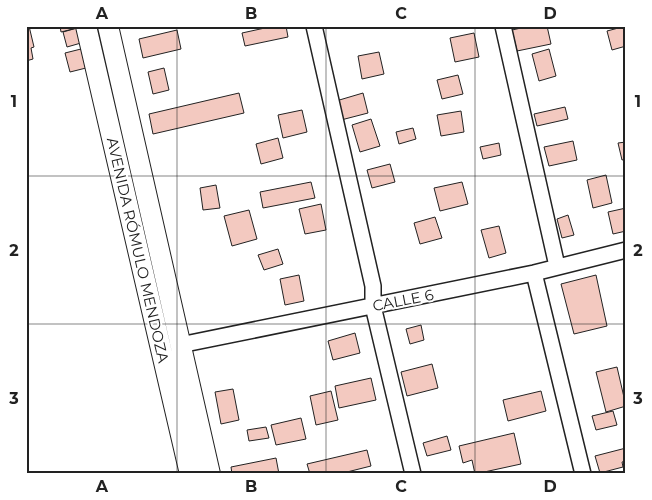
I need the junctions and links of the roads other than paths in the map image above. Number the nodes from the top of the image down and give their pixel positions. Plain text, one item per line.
1 (86, 26) edge
2 (108, 26) edge
3 (314, 26) edge
4 (502, 26) edge
5 (626, 250) edge
6 (557, 266) junction
7 (534, 273) junction
8 (373, 306) junction
9 (180, 345) junction
10 (190, 474) edge
11 (210, 474) edge
12 (413, 474) edge
13 (583, 474) edge

1 - 10 street, AVENIDA RÓMULO MENDOZA
2 - 9 street, AVENIDA RÓMULO MENDOZA
3 - 8 street
4 - 6 street
5 - 6 street, CALLE 6
6 - 7 street, CALLE 6
7 - 8 street, CALLE 6
7 - 13 street
8 - 9 street, CALLE 6
8 - 12 street
9 - 11 street, AVENIDA RÓMULO MENDOZA

